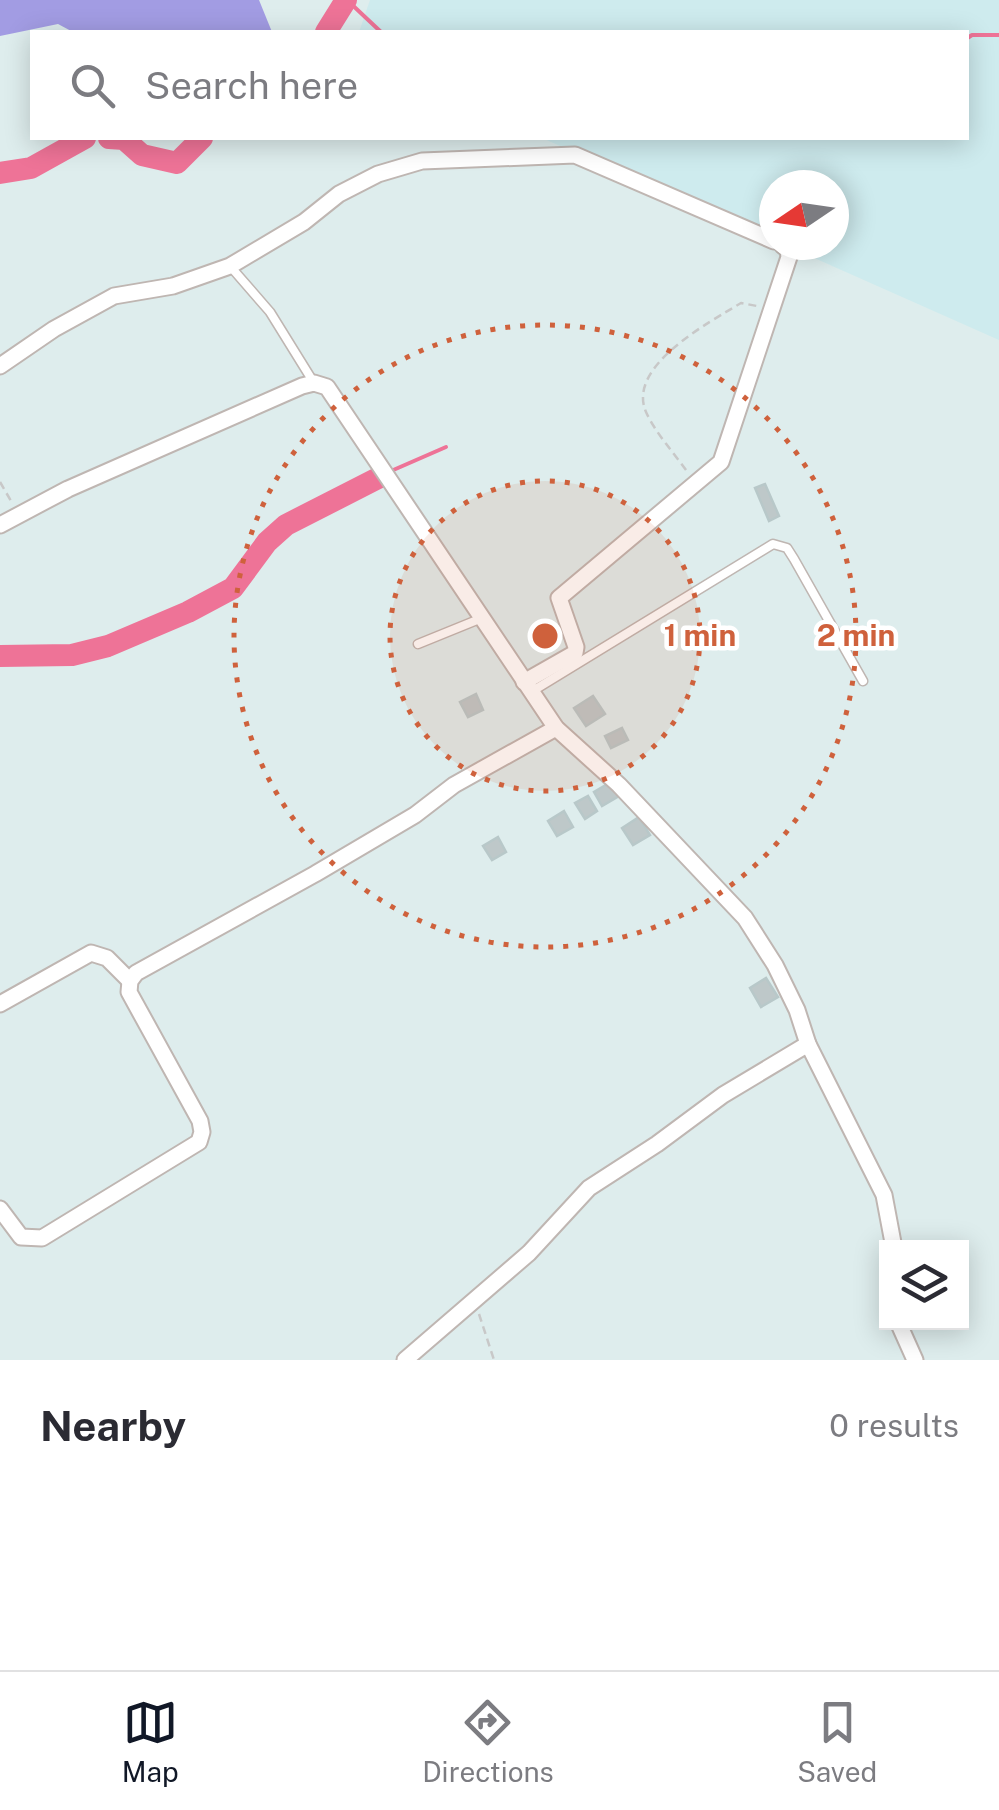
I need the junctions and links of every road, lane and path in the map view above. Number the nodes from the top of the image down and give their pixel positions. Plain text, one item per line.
1 (759, 235) edge
2 (788, 260) edge
3 (230, 266) junction
4 (771, 308) junction
5 (0, 366) edge
6 (314, 383) junction
7 (0, 482) edge
8 (695, 484) junction
9 (20, 516) junction
10 (0, 525) edge
11 (482, 618) junction
12 (418, 644) dead end
13 (863, 680) dead end
14 (528, 687) junction
15 (556, 728) junction
16 (130, 981) junction
17 (2, 999) edge
18 (808, 1044) junction
19 (0, 1209) edge
20 (893, 1240) edge
21 (472, 1303) junction
22 (902, 1330) edge
23 (405, 1360) edge
24 (494, 1360) edge
25 (915, 1360) edge

1 - 3 street
2 - 4 street
3 - 5 street
3 - 6 lane
4 - 8 street
4 - 8 path
6 - 9 street
6 - 11 street
7 - 9 path
8 - 14 street
9 - 10 street
11 - 12 lane
11 - 14 street
13 - 14 lane
14 - 15 street
15 - 16 street
15 - 18 street
16 - 17 street
16 - 19 street
18 - 20 street
18 - 21 street
21 - 23 street
21 - 24 path
22 - 25 street

